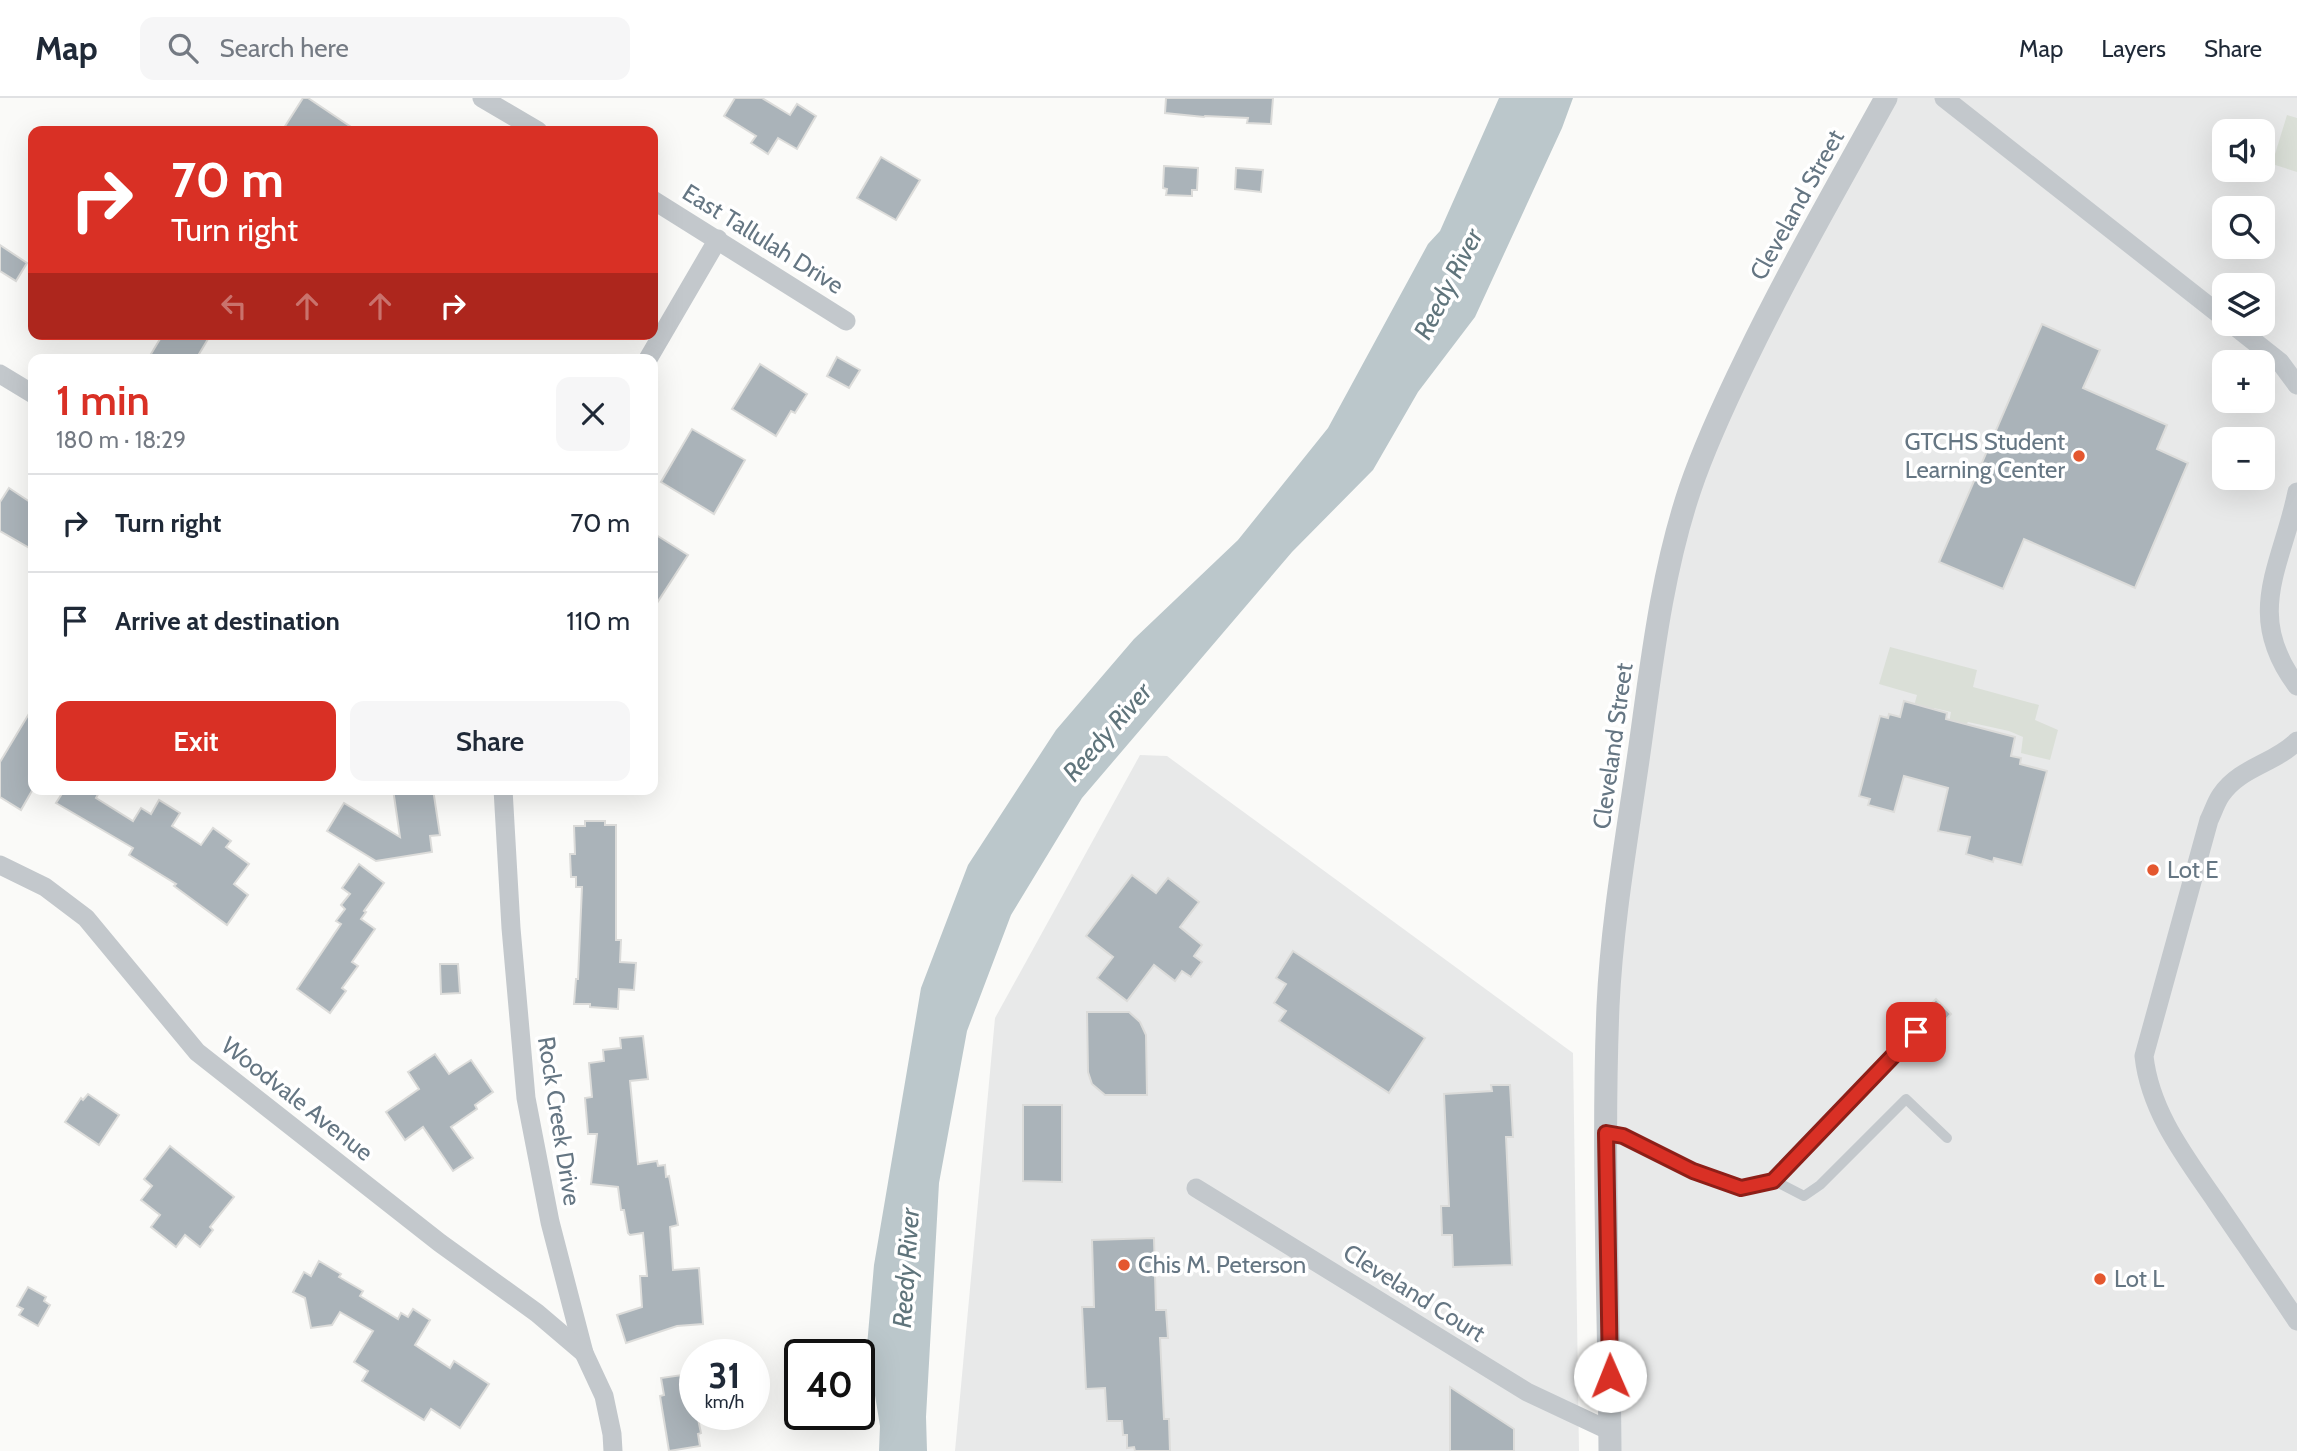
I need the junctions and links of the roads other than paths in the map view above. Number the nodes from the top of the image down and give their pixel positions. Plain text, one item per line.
1 (482, 98) edge
2 (1886, 98) edge
3 (1944, 98) edge
4 (530, 126) edge
5 (658, 203) edge
6 (718, 239) junction
7 (2212, 309) edge
8 (846, 321) dead end
9 (2247, 336) edge
10 (651, 354) edge
11 (0, 374) edge
12 (2297, 386) edge
13 (28, 391) edge
14 (2297, 492) edge
15 (2297, 686) edge
16 (2297, 741) edge
17 (503, 795) edge
18 (0, 866) edge
19 (1916, 1032) dead end
20 (1606, 1133) junction
21 (1947, 1138) dead end
22 (1773, 1181) junction
23 (1196, 1188) dead end
24 (2297, 1321) edge
25 (584, 1353) junction
26 (1610, 1441) edge
27 (613, 1451) edge

1 - 4 street
2 - 20 street, Cleveland Street
3 - 7 street
5 - 6 street, East Tallulah Drive
6 - 8 street, East Tallulah Drive
6 - 10 street
9 - 12 street
11 - 13 street
14 - 15 street
16 - 24 street
17 - 25 street, Rock Creek Drive
18 - 25 street, Woodvale Avenue
19 - 22 lane
20 - 22 lane
20 - 26 street, Cleveland Street
21 - 22 lane
23 - 26 street, Cleveland Court
25 - 27 street, Rock Creek Drive

